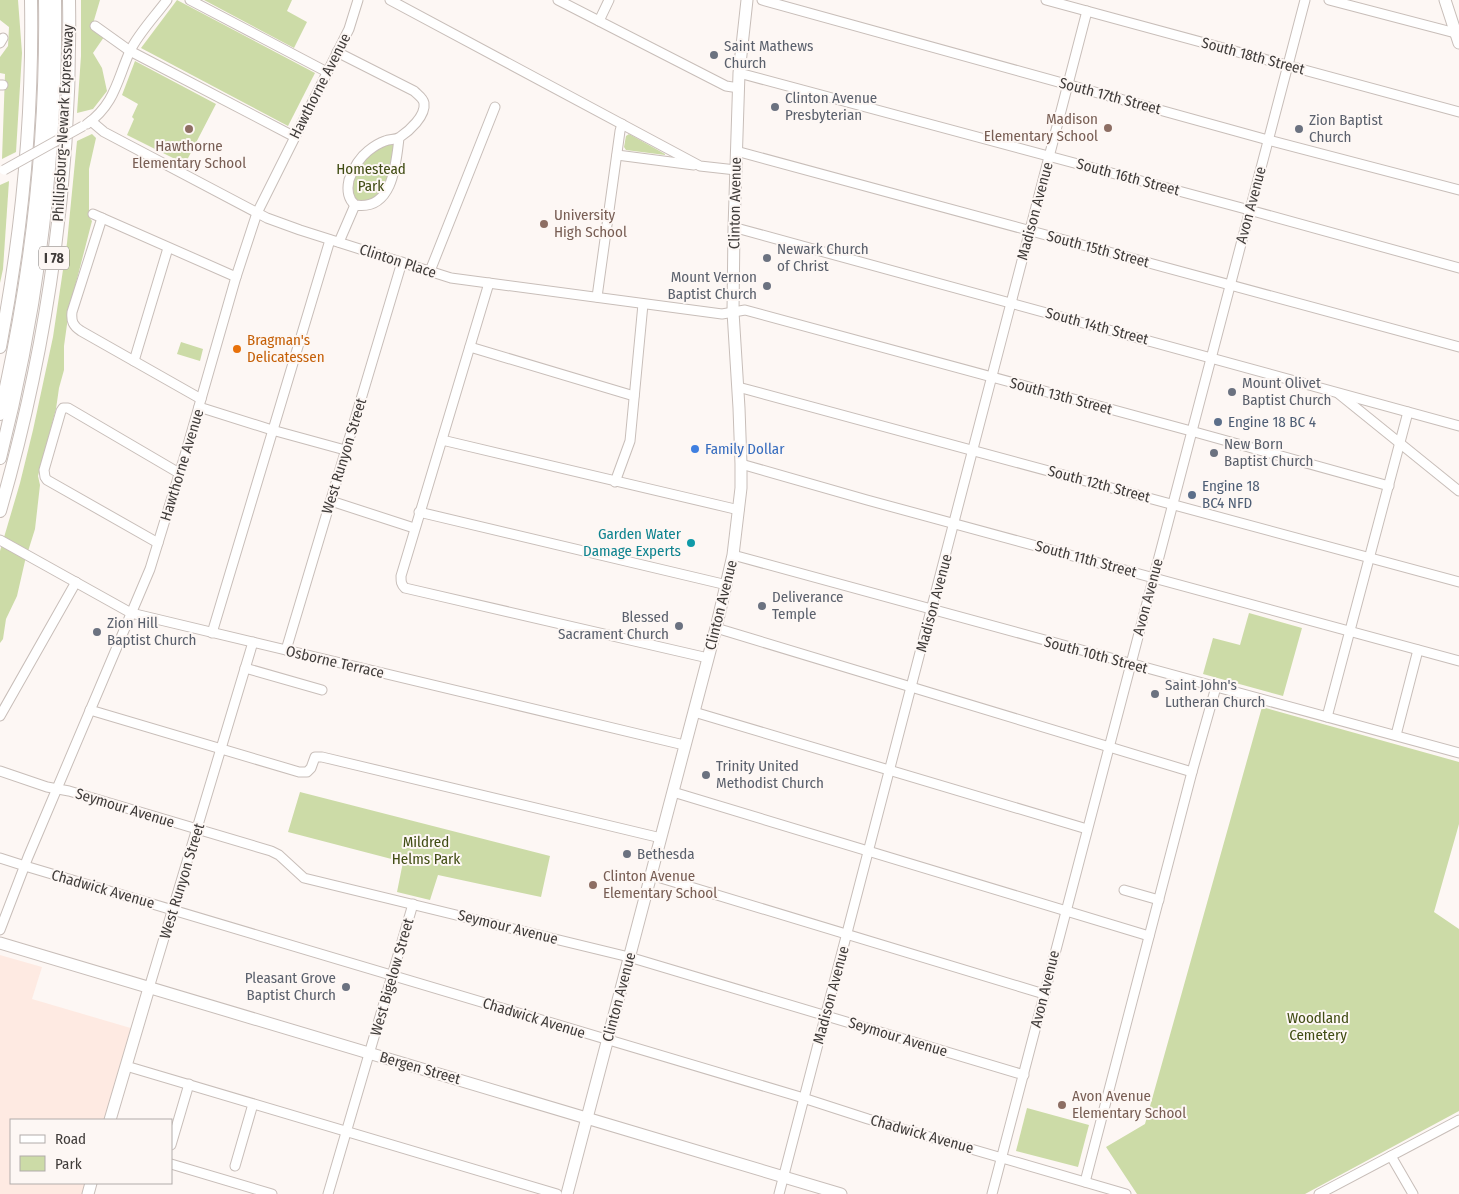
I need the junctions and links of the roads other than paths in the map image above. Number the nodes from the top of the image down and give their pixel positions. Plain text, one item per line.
1 (27, 0) edge
2 (31, 0) edge
3 (45, 0) edge
4 (55, 0) edge
5 (69, 0) edge
6 (167, 0) edge
7 (190, 0) edge
8 (390, 0) edge
9 (558, 0) edge
10 (609, 0) edge
11 (747, 0) edge
12 (762, 0) edge
13 (1046, 0) edge
14 (1305, 0) edge
15 (1329, 0) edge
16 (1446, 0) edge
17 (355, 1) edge
18 (1087, 12) junction
19 (599, 21) junction
20 (96, 26) dead end
21 (1458, 36) edge
22 (31, 47) junction
23 (130, 51) junction
24 (337, 52) junction
25 (1288, 66) junction
26 (327, 72) junction
27 (739, 73) junction
28 (1068, 84) junction
29 (739, 88) junction
30 (495, 107) dead end
31 (1459, 112) edge
32 (87, 124) junction
33 (622, 124) junction
34 (295, 137) junction
35 (399, 138) junction
36 (1268, 140) junction
37 (736, 151) junction
38 (617, 155) junction
39 (1050, 156) junction
40 (700, 166) junction
41 (736, 170) junction
42 (2, 171) edge
43 (1459, 190) edge
44 (355, 205) junction
45 (1250, 210) junction
46 (93, 214) dead end
47 (257, 214) junction
48 (102, 218) junction
49 (734, 228) junction
50 (1030, 231) junction
51 (335, 241) junction
52 (168, 248) junction
53 (402, 262) junction
54 (1459, 268) edge
55 (430, 271) junction
56 (236, 277) junction
57 (489, 283) junction
58 (1230, 285) junction
59 (597, 297) junction
60 (1012, 303) junction
61 (643, 304) junction
62 (733, 312) junction
63 (0, 347) edge
64 (470, 347) junction
65 (1459, 347) edge
66 (1211, 358) junction
67 (134, 361) junction
68 (992, 378) junction
69 (738, 387) junction
70 (1336, 392) junction
71 (634, 396) junction
72 (200, 403) junction
73 (1408, 412) junction
74 (0, 414) edge
75 (1459, 426) edge
76 (272, 430) junction
77 (1192, 431) junction
78 (442, 440) junction
79 (1400, 444) junction
80 (345, 450) junction
81 (973, 450) junction
82 (0, 458) edge
83 (741, 464) junction
84 (179, 473) junction
85 (615, 482) junction
86 (1389, 486) junction
87 (1459, 492) edge
88 (331, 501) junction
89 (1172, 504) junction
90 (0, 510) edge
91 (739, 510) junction
92 (419, 512) junction
93 (954, 523) junction
94 (414, 528) junction
95 (3, 541) edge
96 (158, 543) junction
97 (733, 555) junction
98 (1370, 557) junction
99 (1153, 577) junction
100 (74, 580) junction
101 (1459, 582) edge
102 (727, 585) junction
103 (932, 610) junction
104 (131, 613) junction
105 (716, 628) junction
106 (1350, 631) junction
107 (212, 633) junction
108 (253, 642) junction
109 (286, 650) junction
110 (1418, 650) junction
111 (708, 658) junction
112 (1459, 661) edge
113 (1130, 664) junction
114 (245, 668) junction
115 (1216, 687) junction
116 (912, 688) junction
117 (322, 690) dead end
118 (0, 706) edge
119 (90, 710) junction
120 (694, 712) junction
121 (0, 716) edge
122 (1327, 716) junction
123 (1396, 736) junction
124 (684, 745) junction
125 (1108, 746) junction
126 (222, 749) junction
127 (1459, 753) edge
128 (890, 770) junction
129 (0, 771) edge
130 (1192, 772) junction
131 (57, 789) junction
132 (673, 792) junction
133 (198, 829) junction
134 (1087, 829) junction
135 (661, 838) junction
136 (869, 852) junction
137 (0, 858) edge
138 (24, 866) junction
139 (651, 875) junction
140 (1124, 890) dead end
141 (1159, 900) junction
142 (413, 904) junction
143 (172, 910) junction
144 (1066, 910) junction
145 (0, 930) edge
146 (847, 934) junction
147 (1149, 936) junction
148 (0, 943) edge
149 (629, 957) junction
150 (392, 975) junction
151 (149, 988) junction
152 (1044, 994) junction
153 (825, 1016) junction
154 (608, 1040) junction
155 (369, 1053) junction
156 (126, 1066) junction
157 (1024, 1075) junction
158 (189, 1084) junction
159 (804, 1098) junction
160 (253, 1104) junction
161 (587, 1118) junction
162 (110, 1119) edge
163 (1459, 1120) edge
164 (346, 1131) junction
165 (172, 1142) edge
166 (1392, 1156) junction
167 (1001, 1157) junction
168 (172, 1164) edge
169 (235, 1166) dead end
170 (784, 1177) junction
171 (1085, 1182) junction
172 (272, 1194) edge
173 (328, 1194) edge
174 (557, 1194) edge
175 (567, 1194) edge
176 (779, 1194) edge
177 (841, 1194) edge
178 (992, 1194) edge
179 (1126, 1194) edge
180 (1319, 1194) edge
181 (1413, 1194) edge

1 - 22 highway
2 - 22 highway
3 - 74 highway, Phillipsburg-Newark Expressway / I 78
4 - 82 highway, Phillipsburg-Newark Expressway / I 78
5 - 90 highway, Phillipsburg-Newark Expressway / I 78
6 - 23 street
7 - 26 street
8 - 33 street
9 - 19 street
10 - 19 street
11 - 27 main road, Clinton Avenue
12 - 28 street, South 17th Street
13 - 18 street, South 18th Street
14 - 25 street, Avon Avenue
15 - 21 street
16 - 21 main road
17 - 24 street, Hawthorne Avenue
18 - 25 street, South 18th Street
18 - 28 street, Madison Avenue
19 - 29 street
20 - 23 street
22 - 63 highway
23 - 32 street
23 - 34 street
24 - 26 street, Hawthorne Avenue
24 - 35 street
25 - 31 street, South 18th Street
25 - 36 street, Avon Avenue
26 - 34 street, Hawthorne Avenue
27 - 29 main road, Clinton Avenue
27 - 39 street, South 16th Street
28 - 36 street, South 17th Street
28 - 39 street, Madison Avenue
29 - 37 main road, Clinton Avenue
30 - 55 street
32 - 42 street, bridge
32 - 47 street, Clinton Place
33 - 38 street
33 - 40 street
34 - 47 street, Hawthorne Avenue
35 - 44 street
35 - 44 street
36 - 43 street, South 17th Street
36 - 45 street, Avon Avenue
37 - 41 main road, Clinton Avenue
37 - 50 street, South 15th Street
38 - 40 street
38 - 59 street
39 - 45 street, South 16th Street
39 - 50 street, Madison Avenue
40 - 41 street
41 - 49 main road, Clinton Avenue
44 - 51 street
45 - 54 street, South 16th Street
45 - 58 street, Avon Avenue
46 - 48 street
47 - 51 street, Clinton Place
47 - 56 street, Hawthorne Avenue
48 - 52 street
48 - 67 street
49 - 60 street, South 14th Street
49 - 62 main road, Clinton Avenue
50 - 58 street, South 15th Street
50 - 60 street, Madison Avenue
51 - 53 street, Clinton Place
51 - 76 street
52 - 56 street
52 - 67 street
53 - 55 street, Clinton Place
53 - 80 street, West Runyon Street
55 - 57 street, Clinton Place
56 - 72 street, Hawthorne Avenue
57 - 59 street, Clinton Place
57 - 64 street
58 - 65 street, South 15th Street
58 - 66 street, Avon Avenue
59 - 61 street, Clinton Place
60 - 66 street, South 14th Street
60 - 68 street, Madison Avenue
61 - 62 street, Clinton Place
61 - 71 street
62 - 68 street, South 13th Street
62 - 69 main road, Clinton Avenue
64 - 71 street
64 - 78 street
66 - 70 street, South 14th Street
66 - 77 street, Avon Avenue
67 - 72 street
68 - 77 street, South 13th Street
68 - 81 street, Madison Avenue
69 - 81 street, South 12th Street
69 - 83 main road, Clinton Avenue
70 - 73 street, South 14th Street
70 - 79 street
71 - 85 street
72 - 76 street
72 - 84 street, Hawthorne Avenue
73 - 75 street, South 14th Street
73 - 79 street
76 - 80 street
76 - 107 street
77 - 86 street, South 13th Street
77 - 89 street, Avon Avenue
78 - 85 street
78 - 92 street
79 - 86 street
79 - 87 street
80 - 88 street, West Runyon Street
81 - 89 street, South 12th Street
81 - 93 street, Madison Avenue
83 - 91 main road, Clinton Avenue
83 - 93 street, South 11th Street
84 - 96 street, Hawthorne Avenue
84 - 96 street
85 - 91 street
86 - 98 street
88 - 94 street
88 - 109 street, West Runyon Street
89 - 98 street, South 12th Street
89 - 99 street, Avon Avenue
91 - 97 main road, Clinton Avenue
92 - 94 street
92 - 102 street
93 - 99 street, South 11th Street
93 - 103 street, Madison Avenue
94 - 111 street
95 - 100 street, Osborne Terrace
96 - 104 street, Hawthorne Avenue
97 - 102 main road, Clinton Avenue
97 - 103 street, South 10th Street
98 - 101 street, South 12th Street
98 - 106 street
99 - 106 street, South 11th Street
99 - 113 street, Avon Avenue
100 - 104 street, Osborne Terrace
100 - 118 street
100 - 121 street
102 - 105 main road, Clinton Avenue
103 - 113 street, South 10th Street
103 - 116 street, Madison Avenue
104 - 107 street, Osborne Terrace
104 - 119 street, Hawthorne Avenue
105 - 111 main road, Clinton Avenue
105 - 116 street
106 - 110 street, South 11th Street
106 - 122 street
107 - 108 street, Osborne Terrace
108 - 109 street, Osborne Terrace
108 - 114 street, West Runyon Street
109 - 124 street, Osborne Terrace
110 - 112 street, South 11th Street
110 - 123 street
111 - 120 main road, Clinton Avenue
113 - 115 street, South 10th Street
113 - 125 street, Avon Avenue
114 - 117 street
114 - 126 street, West Runyon Street
115 - 122 street, South 10th Street
115 - 130 street
116 - 125 street
116 - 128 street, Madison Avenue
119 - 126 street
119 - 131 street, Hawthorne Avenue
120 - 124 main road, Clinton Avenue
120 - 128 street
122 - 123 street, South 10th Street
123 - 127 street, South 10th Street
124 - 132 main road, Clinton Avenue
125 - 130 street
125 - 134 street, Avon Avenue
126 - 133 street, West Runyon Street
126 - 135 street
128 - 134 street
128 - 136 street, Madison Avenue
129 - 131 street, Seymour Avenue
130 - 141 street
131 - 133 street, Seymour Avenue
131 - 138 street, Hawthorne Avenue
132 - 135 main road, Clinton Avenue
132 - 136 street
133 - 142 street, Seymour Avenue
133 - 143 street, West Runyon Street
134 - 144 street, Avon Avenue
135 - 139 main road, Clinton Avenue
136 - 144 street
136 - 146 street, Madison Avenue
137 - 138 street, Chadwick Avenue
138 - 143 street, Chadwick Avenue
138 - 145 street, Hawthorne Avenue
139 - 146 street
139 - 149 main road, Clinton Avenue
140 - 141 street
141 - 147 street
142 - 149 street, Seymour Avenue
142 - 150 street, West Bigelow Street
143 - 150 street, Chadwick Avenue
143 - 151 street, West Runyon Street
144 - 147 street
144 - 152 street, Avon Avenue
146 - 152 street
146 - 153 street, Madison Avenue
147 - 171 street
148 - 151 main road, Bergen Street
149 - 153 street, Seymour Avenue
149 - 154 main road, Clinton Avenue
150 - 154 street, Chadwick Avenue
150 - 155 street, West Bigelow Street
151 - 155 main road, Bergen Street
151 - 156 main road, West Runyon Street
152 - 157 street, Avon Avenue
153 - 157 street, Seymour Avenue
153 - 159 street, Madison Avenue
154 - 159 street, Chadwick Avenue
154 - 161 main road, Clinton Avenue
155 - 161 main road, Bergen Street
155 - 164 street, West Bigelow Street
156 - 158 street
156 - 162 main road, West Runyon Street
157 - 167 street, Avon Avenue
158 - 160 street
158 - 165 street
159 - 167 street, Chadwick Avenue
159 - 170 street, Madison Avenue
160 - 164 street
160 - 169 street
161 - 170 main road, Bergen Street
161 - 175 main road, Clinton Avenue
163 - 166 street
164 - 173 street, West Bigelow Street
164 - 174 street
166 - 180 street
166 - 181 street
167 - 171 street, Chadwick Avenue
167 - 178 street, Avon Avenue
168 - 172 street
170 - 176 street, Madison Avenue
170 - 177 main road, Bergen Street
171 - 179 street, Chadwick Avenue

